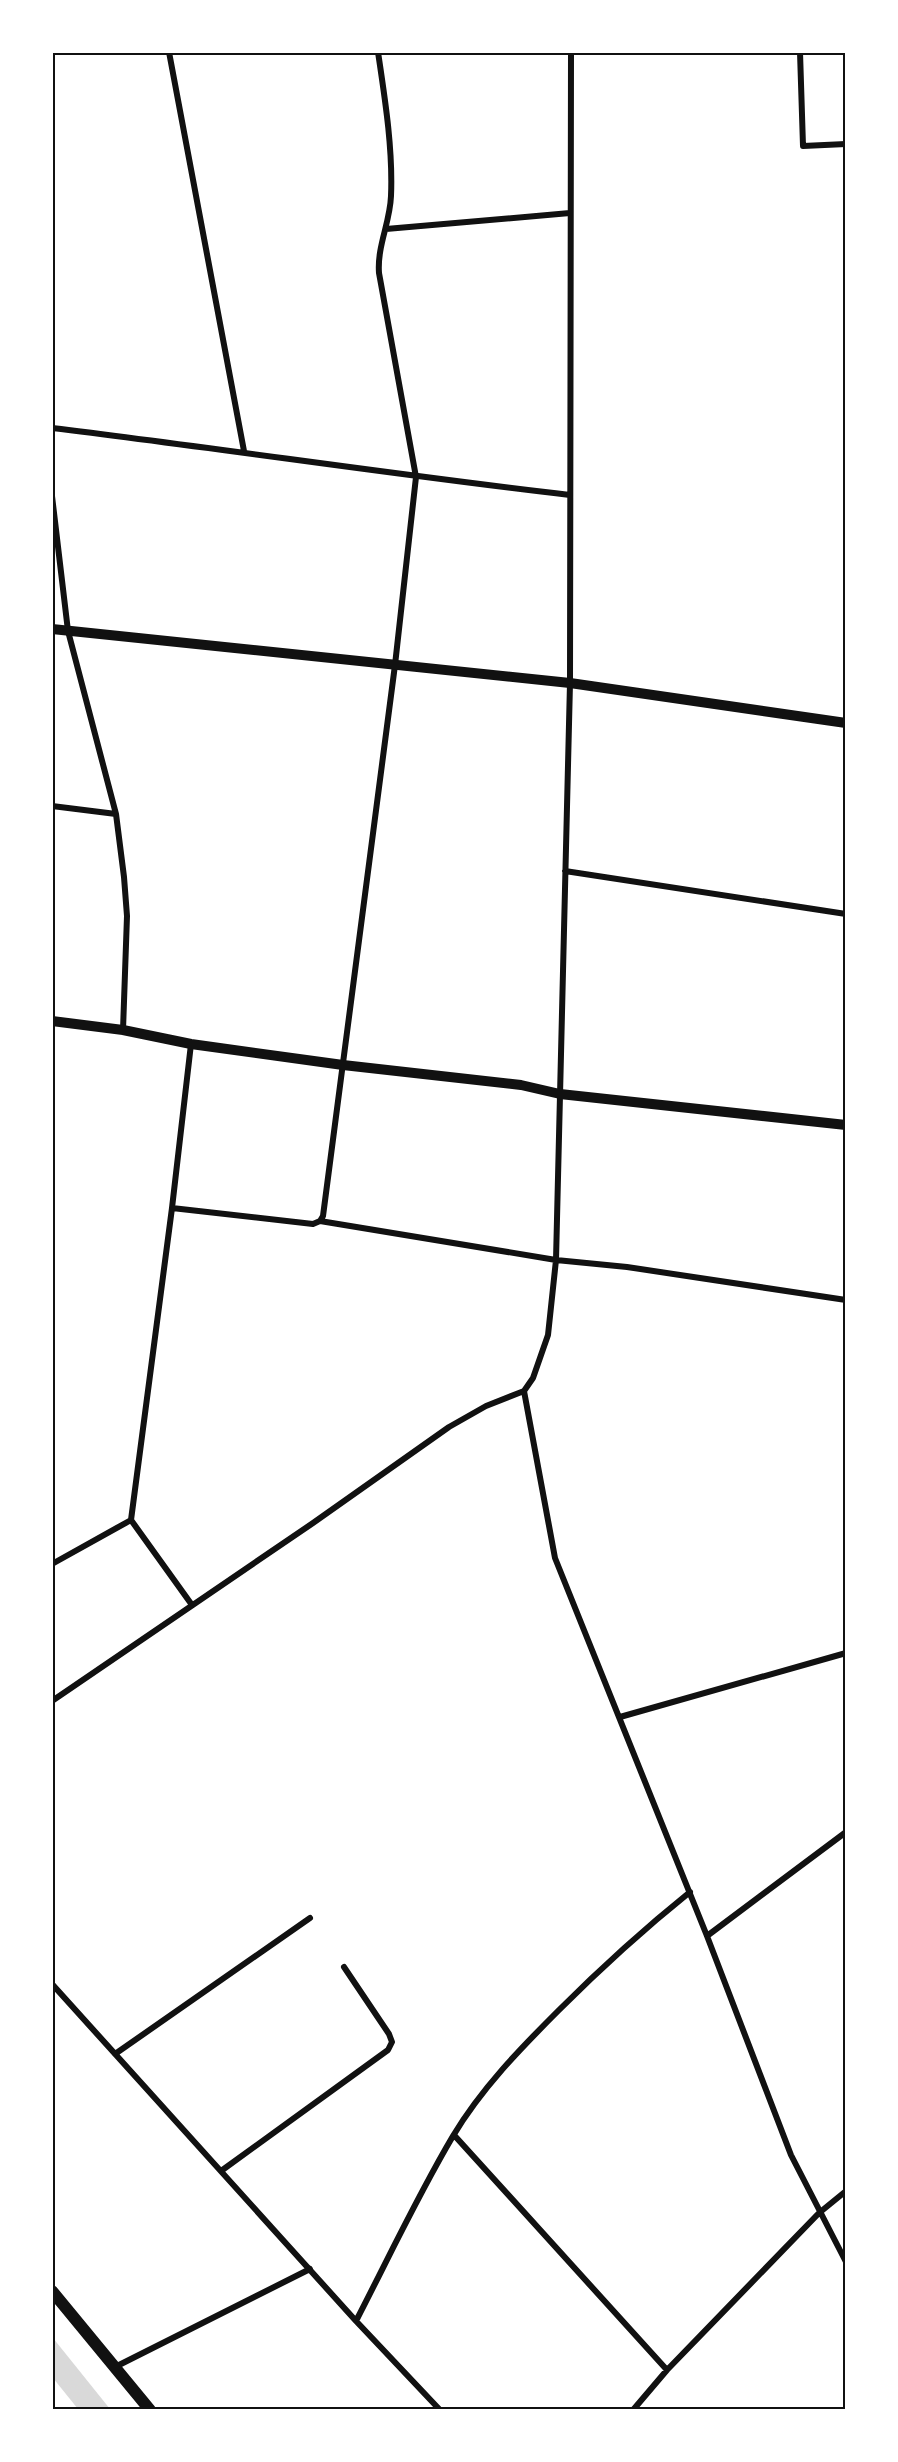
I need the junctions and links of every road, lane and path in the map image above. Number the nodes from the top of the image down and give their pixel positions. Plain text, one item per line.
1 (169, 52) edge
2 (378, 52) edge
3 (571, 52) edge
4 (800, 52) edge
5 (846, 144) edge
6 (570, 213) junction
7 (386, 229) junction
8 (52, 428) edge
9 (244, 451) junction
10 (416, 477) junction
11 (52, 495) edge
12 (570, 495) junction
13 (52, 629) edge
14 (68, 631) junction
15 (395, 665) junction
16 (570, 683) junction
17 (846, 723) edge
18 (52, 806) edge
19 (116, 814) junction
20 (565, 871) junction
21 (846, 914) edge
22 (52, 1021) edge
23 (123, 1030) junction
24 (191, 1044) junction
25 (343, 1065) junction
26 (560, 1094) junction
27 (846, 1125) edge
28 (172, 1208) junction
29 (320, 1221) junction
30 (556, 1260) junction
31 (846, 1300) edge
32 (524, 1391) junction
33 (131, 1520) junction
34 (52, 1564) edge
35 (192, 1605) junction
36 (846, 1653) edge
37 (52, 1701) edge
38 (620, 1717) junction
39 (846, 1832) edge
40 (690, 1892) junction
41 (310, 1917) dead end
42 (707, 1936) junction
43 (344, 1967) dead end
44 (52, 1984) edge
45 (115, 2054) junction
46 (454, 2135) junction
47 (221, 2171) junction
48 (846, 2191) edge
49 (819, 2213) junction
50 (846, 2262) edge
51 (310, 2269) junction
52 (52, 2291) edge
53 (356, 2320) junction
54 (115, 2367) junction
55 (667, 2370) junction
56 (150, 2409) edge
57 (440, 2409) edge
58 (633, 2409) edge

1 - 9 street
2 - 7 street
3 - 6 street
4 - 5 street
6 - 7 street
6 - 12 street
7 - 10 street
8 - 9 street
9 - 10 street
10 - 12 street
10 - 15 street
11 - 14 street
12 - 16 street
13 - 14 street
14 - 15 street
14 - 19 street
15 - 16 street
15 - 25 street
16 - 17 street
16 - 20 street
18 - 19 street
19 - 23 street
20 - 21 street
20 - 26 street
22 - 23 street
23 - 24 street
24 - 25 street
24 - 28 street
25 - 26 street
25 - 29 street
26 - 27 street
26 - 30 street
28 - 29 street
28 - 33 street
29 - 30 street
30 - 31 street
30 - 32 street
32 - 35 street
32 - 38 street
33 - 34 street
33 - 35 street
35 - 37 street
36 - 38 street
38 - 40 street
39 - 42 street
40 - 42 street
40 - 46 street
41 - 45 street
42 - 49 street
43 - 47 street
44 - 45 street
45 - 47 street
46 - 53 street
46 - 55 street
47 - 51 street
48 - 49 street
49 - 50 street
49 - 55 street
51 - 53 street
51 - 54 street
52 - 54 main road
53 - 57 street
54 - 56 main road
55 - 58 street

